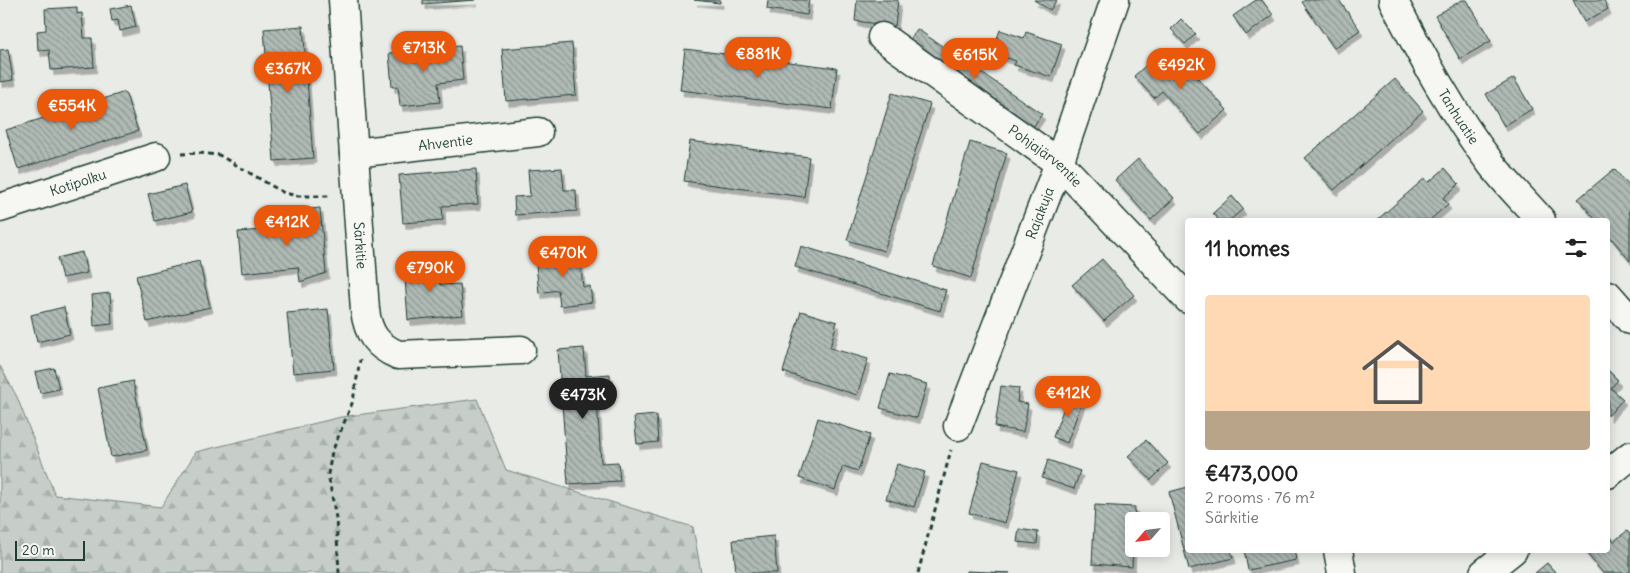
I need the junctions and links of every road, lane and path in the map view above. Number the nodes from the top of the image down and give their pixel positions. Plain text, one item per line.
1 (343, 0) edge
2 (1115, 0) edge
3 (1394, 0) edge
4 (882, 37) dead end
5 (538, 132) dead end
6 (354, 153) junction
7 (156, 157) joint
8 (1059, 163) junction
9 (357, 194) junction
10 (0, 208) edge
11 (1539, 218) edge
12 (1185, 296) edge
13 (1610, 297) edge
14 (1630, 320) edge
15 (366, 322) junction
16 (521, 350) dead end
17 (958, 426) joint
18 (1630, 456) edge
19 (1610, 472) edge
20 (1339, 553) edge
21 (1509, 553) edge
22 (338, 573) edge
23 (918, 573) edge
24 (1342, 573) edge
25 (1484, 573) edge

1 - 6 street, Särkitie
2 - 8 street, Rajakuja
3 - 11 street, Tanhuatie
4 - 8 street, Pohjajärventie
5 - 6 street, Ahventie
6 - 9 street, Särkitie
7 - 9 path
7 - 10 street, Kotipolku
8 - 12 street, Pohjajärventie
8 - 17 street, Rajakuja
9 - 15 street, Särkitie
13 - 14 street
15 - 16 street, Särkitie
15 - 22 path
17 - 23 path
18 - 19 street
20 - 24 street
21 - 25 street

